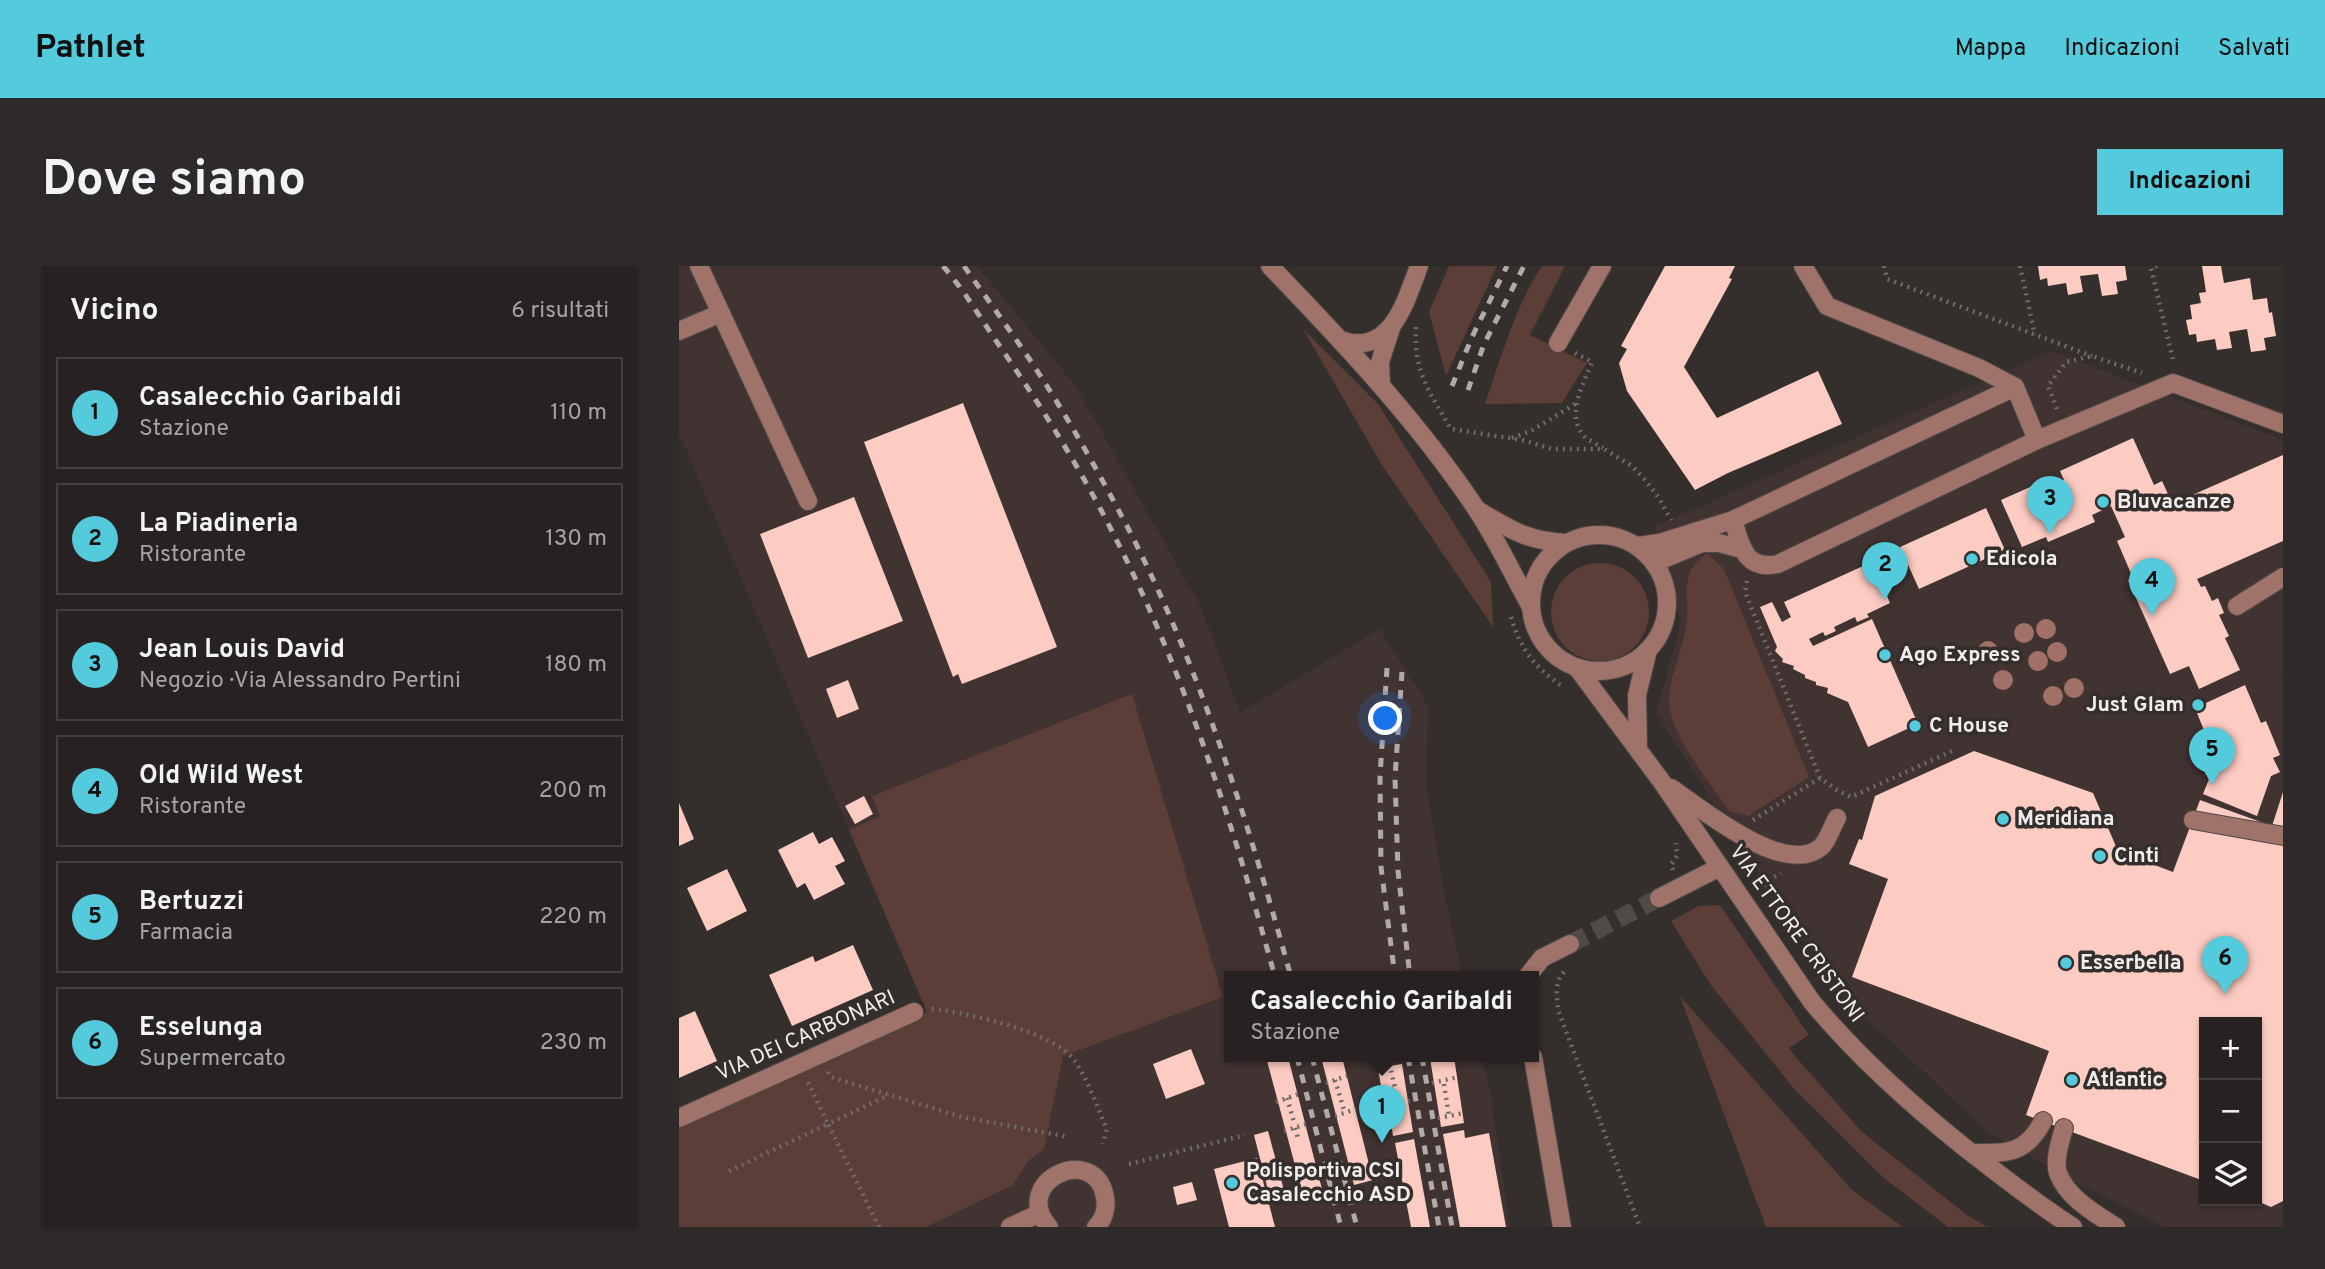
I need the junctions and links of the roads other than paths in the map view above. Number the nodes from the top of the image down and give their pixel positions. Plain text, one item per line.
1 (699, 266) edge
2 (1270, 266) edge
3 (1419, 266) edge
4 (1602, 266) edge
5 (1803, 266) edge
6 (720, 313) junction
7 (1391, 328) junction
8 (679, 331) edge
9 (1340, 340) junction
10 (1558, 343) road end
11 (1381, 384) junction
12 (2015, 387) junction
13 (2283, 424) edge
14 (2037, 440) junction
15 (808, 501) dead end
16 (1476, 509) junction
17 (1733, 520) junction
18 (1566, 543) junction
19 (1638, 546) junction
20 (1747, 555) junction
21 (1654, 563) junction
22 (2283, 577) edge
23 (1530, 605) junction
24 (2237, 606) dead end
25 (1648, 650) junction
26 (1578, 668) junction
27 (1638, 748) junction
28 (1662, 782) junction
29 (1837, 818) dead end
30 (2193, 820) dead end
31 (2283, 836) edge
32 (1720, 867) junction
33 (1659, 898) tunnel mouth
34 (1570, 944) tunnel mouth
35 (1532, 971) edge
36 (914, 1012) road end
37 (1534, 1062) edge
38 (679, 1118) edge
39 (2043, 1121) dead end
40 (2064, 1128) dead end
41 (1972, 1153) junction
42 (1045, 1220) edge
43 (1010, 1227) edge
44 (1095, 1227) edge
45 (1562, 1227) edge
46 (2073, 1227) edge
47 (2116, 1227) edge

1 - 6 street
2 - 9 street
3 - 7 street
4 - 10 street
5 - 12 street
6 - 8 street
6 - 15 street
7 - 9 street
7 - 11 street
9 - 11 street
11 - 16 street
12 - 14 street
12 - 17 street
13 - 14 street
14 - 20 street
16 - 18 street
16 - 23 street
17 - 19 street
17 - 20 street
18 - 19 street
18 - 23 street
19 - 21 street
20 - 21 street
21 - 25 street
22 - 24 street
23 - 26 street
25 - 26 street
25 - 27 street
26 - 27 street, VIA ETTORE CRISTONI
27 - 28 street, VIA ETTORE CRISTONI
28 - 29 street
28 - 32 street, VIA ETTORE CRISTONI
30 - 31 street
32 - 33 street
32 - 41 street, VIA ETTORE CRISTONI
34 - 35 street
36 - 38 street, VIA DEI CARBONARI
37 - 45 street
39 - 41 street
40 - 47 street
41 - 46 street, VIA ETTORE CRISTONI
42 - 43 street
42 - 44 street

